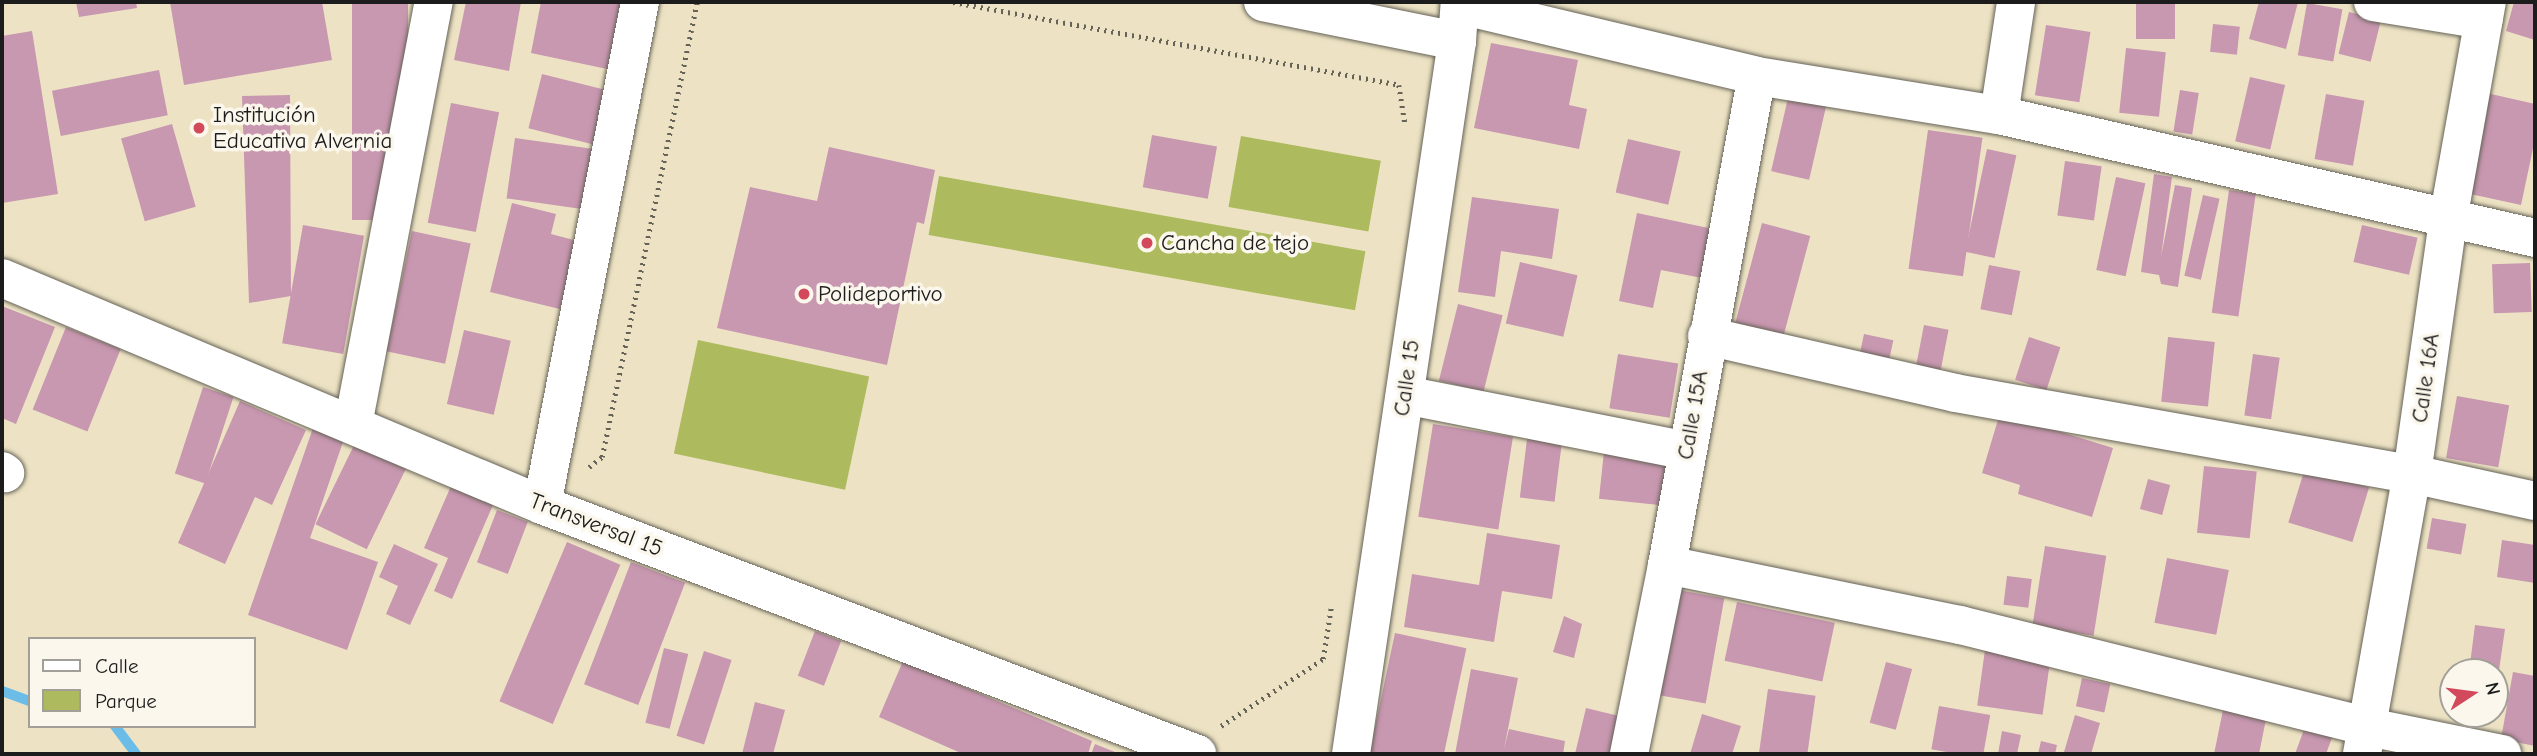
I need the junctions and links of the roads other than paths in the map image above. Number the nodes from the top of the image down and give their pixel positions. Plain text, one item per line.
1 (434, 2) edge
2 (640, 2) edge
3 (1263, 2) edge
4 (2016, 2) edge
5 (2373, 2) edge
6 (2485, 11) edge
7 (1459, 16) edge
8 (1414, 17) edge
9 (1757, 76) junction
10 (1999, 115) junction
11 (2448, 220) junction
12 (2535, 238) edge
13 (2, 278) edge
14 (1707, 336) junction
15 (1405, 395) junction
16 (353, 425) junction
17 (1687, 451) junction
18 (2412, 474) junction
19 (2535, 501) edge
20 (542, 505) junction
21 (1667, 565) junction
22 (2365, 740) edge
23 (1191, 752) edge
24 (1351, 754) edge
25 (1629, 754) edge
26 (2502, 754) edge

1 - 16 street
2 - 20 street
3 - 8 street
4 - 10 street
5 - 6 street
6 - 11 street, Calle 16A
7 - 8 street
7 - 9 street
7 - 15 street, Calle 15
9 - 10 street
9 - 14 street, Calle 15A
10 - 11 street
11 - 12 street
11 - 18 street, Calle 16A
13 - 16 street, Transversal 15
14 - 17 street, Calle 15A
14 - 18 street
15 - 17 street
15 - 24 street, Calle 15
16 - 20 street, Transversal 15
17 - 21 street, Calle 15A
18 - 19 street
18 - 22 street, Calle 16A
20 - 23 street, Transversal 15
21 - 22 street
21 - 25 street, Calle 15A
22 - 26 street

